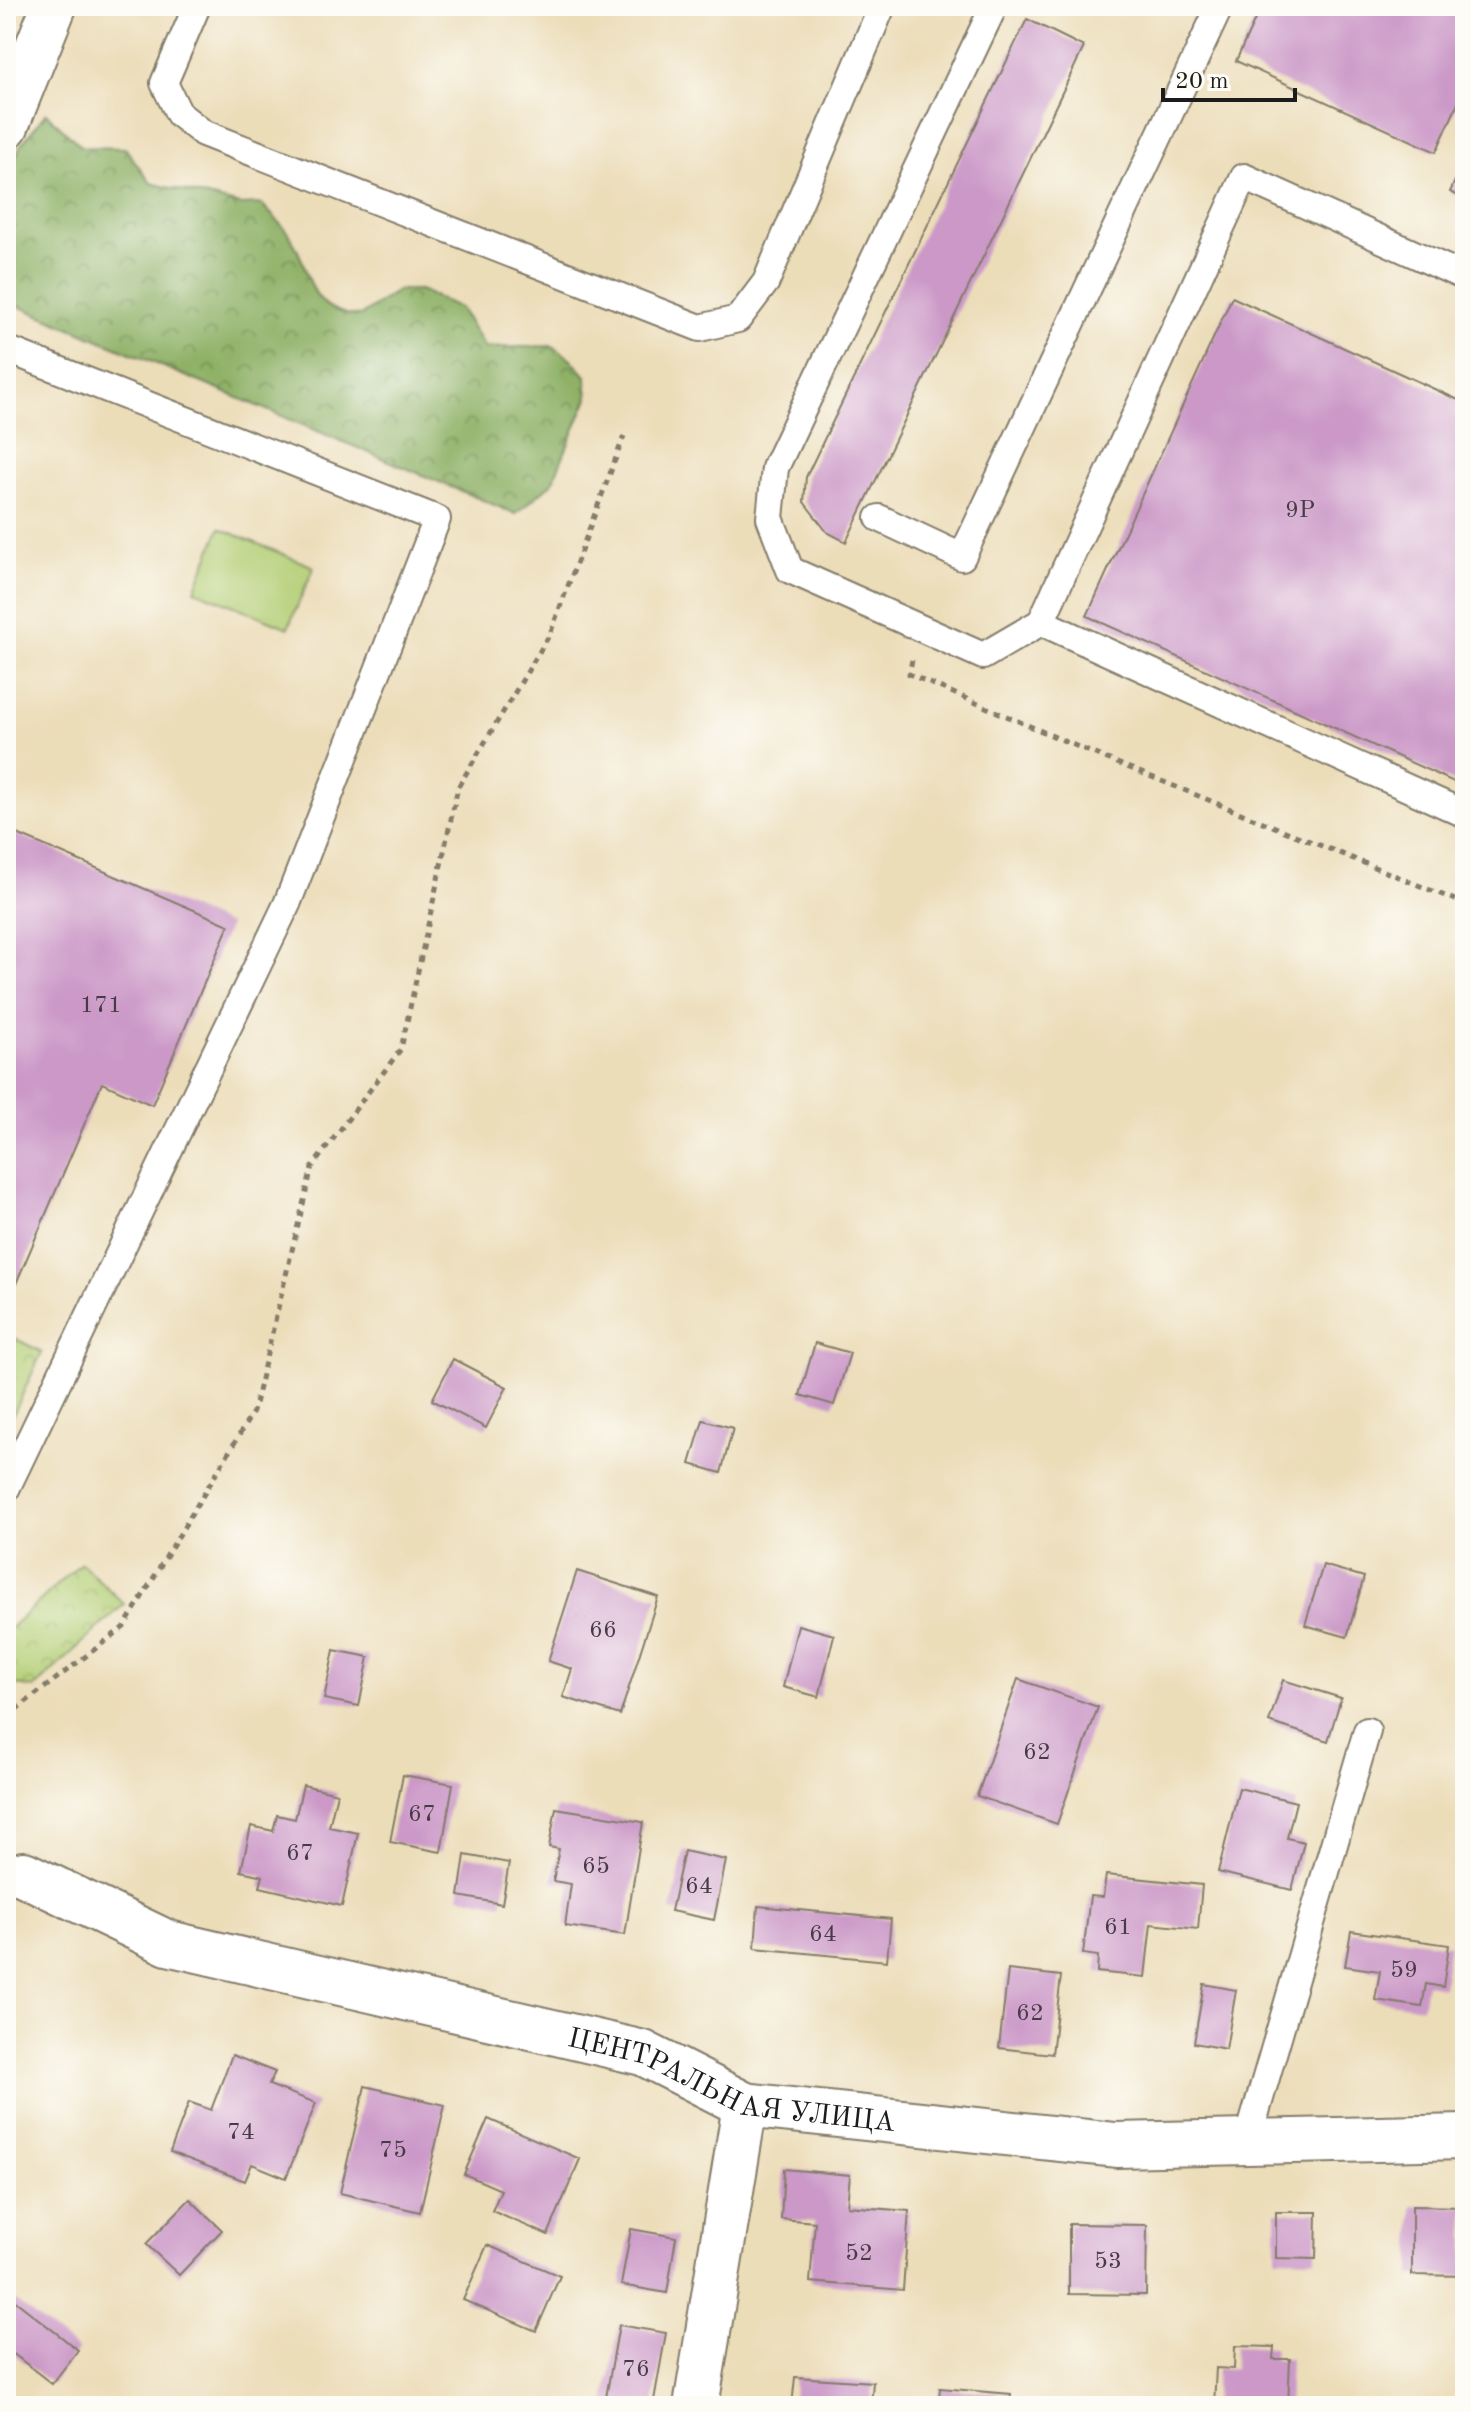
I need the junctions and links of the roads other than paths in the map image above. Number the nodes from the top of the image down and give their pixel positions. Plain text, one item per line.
1 (54, 6) edge
2 (197, 6) edge
3 (882, 6) edge
4 (994, 6) edge
5 (1220, 6) edge
6 (6, 126) edge
7 (1465, 277) edge
8 (6, 349) edge
9 (879, 518) dead end
10 (1041, 622) junction
11 (1465, 814) edge
12 (6, 1489) edge
13 (1367, 1731) dead end
14 (15, 1865) edge
15 (745, 2105) junction
16 (1465, 2137) edge
17 (1247, 2143) junction
18 (696, 2406) edge

1 - 6 street
2 - 3 lane
4 - 10 lane
5 - 9 lane
7 - 10 lane
8 - 12 lane
10 - 11 lane
13 - 17 lane
14 - 15 street, ЦЕНТРАЛЬНАЯ УЛИЦА
15 - 17 street, ЦЕНТРАЛЬНАЯ УЛИЦА
15 - 18 street
16 - 17 street, ЦЕНТРАЛЬНАЯ УЛИЦА

